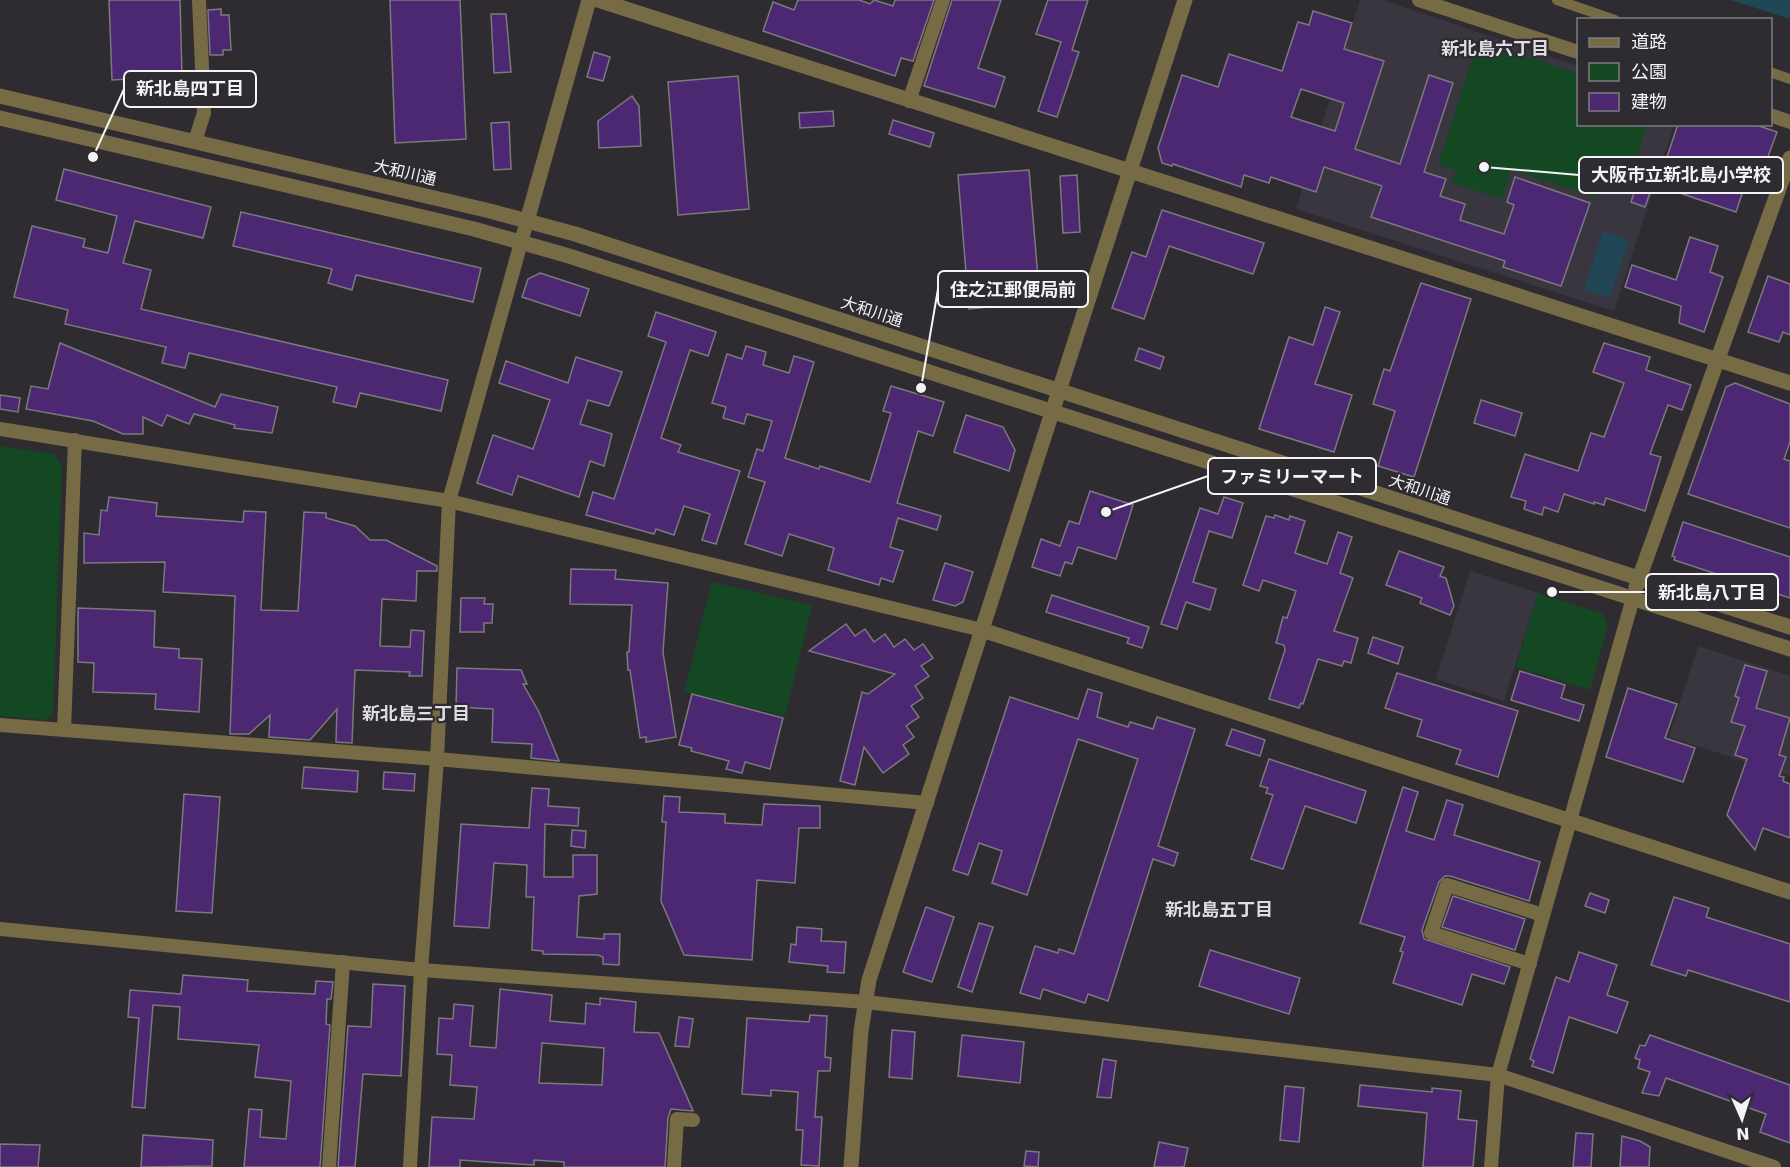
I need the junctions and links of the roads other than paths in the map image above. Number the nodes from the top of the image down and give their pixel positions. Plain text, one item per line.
1 (199, 0) edge
2 (589, 0) edge
3 (598, 0) edge
4 (943, 0) edge
5 (1185, 0) edge
6 (1419, 0) edge
7 (1557, 0) edge
8 (1609, 18) edge
9 (1577, 52) edge
10 (1772, 73) edge
11 (1790, 79) edge
12 (0, 96) edge
13 (909, 101) junction
14 (1772, 116) edge
15 (0, 118) edge
16 (1790, 122) edge
17 (195, 141) junction
18 (1790, 158) edge
19 (1128, 171) junction
20 (527, 220) junction
21 (521, 242) junction
22 (1718, 359) junction
23 (1790, 383) edge
24 (1058, 390) junction
25 (1052, 411) junction
26 (0, 429) edge
27 (75, 440) junction
28 (449, 501) junction
29 (1639, 578) junction
30 (1633, 598) junction
31 (1790, 627) edge
32 (982, 630) junction
33 (1790, 649) edge
34 (0, 725) edge
35 (64, 730) junction
36 (437, 759) junction
37 (927, 802) junction
38 (1571, 820) junction
39 (1790, 892) edge
40 (1544, 915) junction
41 (0, 929) edge
42 (343, 962) junction
43 (1530, 964) junction
44 (421, 970) junction
45 (866, 1002) junction
46 (1498, 1075) junction
47 (693, 1120) dead end
48 (1742, 1162) edge
49 (329, 1167) edge
50 (410, 1167) edge
51 (674, 1167) edge
52 (851, 1167) edge
53 (1491, 1167) edge
54 (1774, 1167) edge

1 - 17 street
2 - 20 street
3 - 13 street
4 - 13 street
5 - 19 street
6 - 9 street
7 - 8 street
10 - 11 street
12 - 17 street, 大和川通
13 - 19 street
14 - 16 street
15 - 21 street
17 - 20 street, 大和川通
18 - 22 street
19 - 22 street
19 - 24 street
20 - 21 street
20 - 24 street, 大和川通
21 - 25 street
21 - 28 street
22 - 23 street
22 - 29 street
24 - 25 street
24 - 29 street, 大和川通
25 - 30 street
25 - 32 street
26 - 27 street
27 - 28 street
27 - 35 street
28 - 32 street
28 - 36 street
29 - 30 street
29 - 31 street, 大和川通
30 - 33 street
30 - 38 street
32 - 37 street
32 - 38 street
34 - 35 street
35 - 36 street
36 - 37 street
36 - 44 street
37 - 45 street
38 - 39 street
38 - 40 street
40 - 43 street
40 - 43 street
41 - 42 street
42 - 44 street
42 - 49 street
43 - 46 street
44 - 45 street
44 - 50 street
45 - 46 street
45 - 52 street
46 - 48 street
46 - 53 street
47 - 51 street
48 - 54 street

